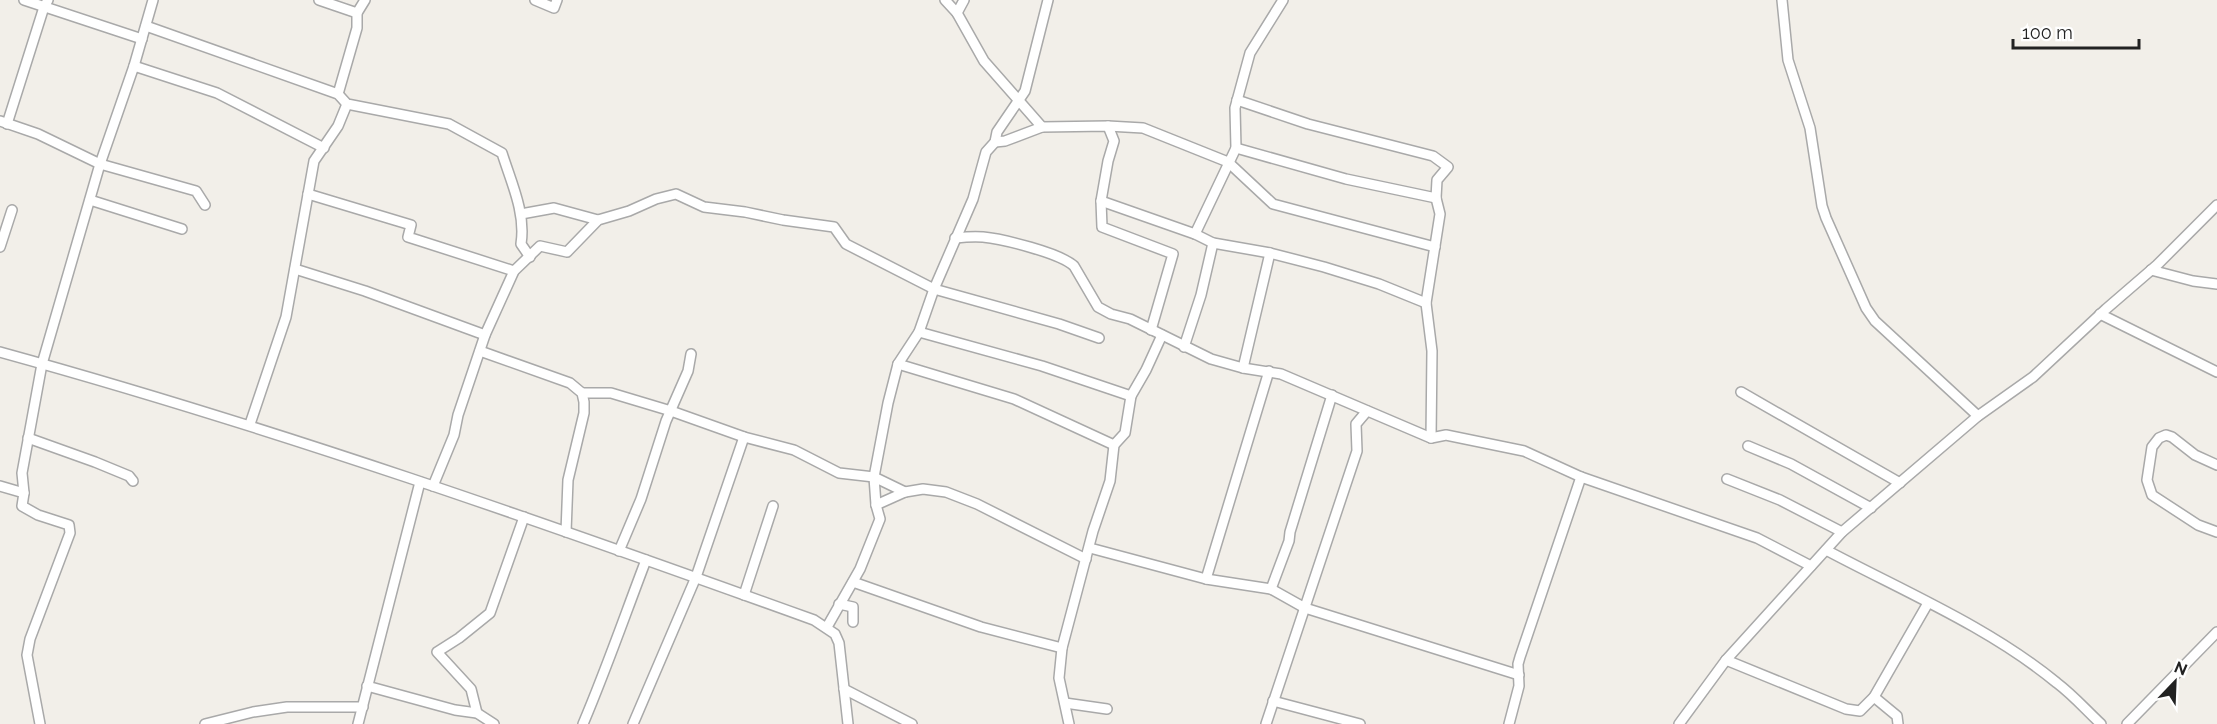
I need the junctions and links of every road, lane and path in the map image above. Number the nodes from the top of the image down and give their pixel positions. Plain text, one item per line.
1 (24, 0) edge
2 (153, 0) edge
3 (320, 0) edge
4 (365, 0) edge
5 (536, 0) edge
6 (557, 0) edge
7 (945, 0) edge
8 (964, 0) edge
9 (1048, 0) edge
10 (1283, 0) edge
11 (1782, 0) edge
12 (46, 3) edge
13 (357, 13) junction
14 (957, 13) junction
15 (146, 26) junction
16 (142, 39) junction
17 (134, 66) junction
18 (338, 94) junction
19 (1018, 99) junction
20 (1237, 100) junction
21 (347, 104) junction
22 (4, 122) edge
23 (1107, 126) junction
24 (1042, 127) junction
25 (995, 142) junction
26 (324, 148) junction
27 (1236, 148) junction
28 (1228, 162) junction
29 (100, 164) junction
30 (308, 194) junction
31 (1436, 198) junction
32 (90, 200) junction
33 (1101, 201) junction
34 (205, 205) dead end
35 (2217, 205) edge
36 (12, 210) dead end
37 (521, 214) junction
38 (598, 220) junction
39 (182, 229) dead end
40 (1195, 234) junction
41 (955, 238) junction
42 (1213, 243) junction
43 (0, 247) edge
44 (1435, 247) junction
45 (1270, 253) junction
46 (530, 257) junction
47 (295, 269) junction
48 (2151, 270) junction
49 (514, 271) junction
50 (2217, 284) edge
51 (934, 290) junction
52 (1426, 303) junction
53 (2100, 314) junction
54 (1151, 330) junction
55 (919, 332) junction
56 (485, 335) junction
57 (1162, 335) junction
58 (1099, 338) dead end
59 (1184, 346) junction
60 (480, 351) junction
61 (0, 352) edge
62 (691, 354) dead end
63 (42, 364) junction
64 (898, 364) junction
65 (1243, 368) junction
66 (1269, 371) junction
67 (2217, 372) edge
68 (1741, 392) dead end
69 (582, 393) junction
70 (1332, 395) junction
71 (1131, 396) junction
72 (671, 411) junction
73 (1367, 411) junction
74 (1978, 416) junction
75 (249, 424) junction
76 (744, 437) junction
77 (28, 438) junction
78 (1431, 438) junction
79 (1114, 445) junction
80 (1748, 446) dead end
81 (2217, 465) edge
82 (874, 477) junction
83 (1581, 477) junction
84 (1727, 479) dead end
85 (133, 481) dead end
86 (420, 482) junction
87 (1900, 483) junction
88 (0, 486) edge
89 (433, 486) junction
90 (905, 492) junction
91 (24, 493) junction
92 (876, 505) junction
93 (773, 506) dead end
94 (1870, 508) junction
95 (524, 518) junction
96 (566, 532) junction
97 (1842, 532) junction
98 (2217, 532) edge
99 (1090, 548) junction
100 (1826, 550) junction
101 (619, 551) junction
102 (1086, 559) junction
103 (646, 560) junction
104 (1811, 566) junction
105 (696, 577) junction
106 (1206, 579) junction
107 (853, 582) junction
108 (1271, 589) junction
109 (744, 595) junction
110 (1928, 603) junction
111 (839, 604) junction
112 (1305, 608) junction
113 (854, 622) dead end
114 (827, 627) junction
115 (2217, 632) edge
116 (1062, 648) junction
117 (1726, 660) junction
118 (1519, 675) junction
119 (368, 686) junction
120 (844, 689) junction
121 (1874, 697) junction
122 (1273, 701) junction
123 (1065, 703) junction
124 (363, 707) junction
125 (1107, 709) dead end
126 (477, 712) junction
127 (40, 724) edge
128 (205, 724) edge
129 (358, 724) edge
130 (494, 724) edge
131 (583, 724) edge
132 (633, 724) edge
133 (848, 724) edge
134 (912, 724) edge
135 (1069, 724) edge
136 (1266, 724) edge
137 (1360, 724) edge
138 (1509, 724) edge
139 (1679, 724) edge
140 (1898, 724) edge
141 (2100, 724) edge
142 (2127, 724) edge

1 - 12 street
2 - 15 street
3 - 13 street
4 - 13 street
5 - 6 street
7 - 14 street
8 - 14 street
9 - 19 street
10 - 20 street
11 - 74 street
12 - 16 street
12 - 22 street
13 - 18 street
14 - 19 street
15 - 16 street
15 - 18 street
16 - 17 street
17 - 26 street
17 - 29 street
18 - 21 street
19 - 24 street
19 - 25 street
20 - 27 street
20 - 31 street
21 - 26 street
21 - 37 street
22 - 29 street
23 - 24 street
23 - 28 street
23 - 33 street
24 - 25 street
25 - 41 street
26 - 30 street
27 - 28 street
27 - 31 street
28 - 40 street
28 - 44 street
29 - 32 street
29 - 34 street
30 - 47 street
30 - 49 street
31 - 44 street
32 - 39 street
32 - 63 street
33 - 40 street
33 - 54 street
35 - 48 street
36 - 43 street
37 - 38 street
37 - 46 street
38 - 46 street
38 - 51 street
40 - 42 street
41 - 51 street
41 - 54 street
42 - 45 street
42 - 59 street
44 - 52 street
45 - 52 street
45 - 65 street
46 - 49 street
47 - 56 street
47 - 75 street
48 - 50 street
48 - 53 street
49 - 56 street
51 - 55 street
51 - 58 street
52 - 78 street
53 - 67 street
53 - 74 street
54 - 57 street
55 - 64 street
55 - 71 street
56 - 60 street
57 - 59 street
57 - 71 street
59 - 65 street
60 - 69 street
60 - 89 street
61 - 63 street
62 - 72 street
63 - 75 street
63 - 77 street
64 - 79 street
64 - 82 street
65 - 66 street
66 - 70 street
66 - 106 street
68 - 87 street
69 - 72 street
69 - 96 street
70 - 73 street
70 - 108 street
71 - 79 street
72 - 76 street
72 - 101 street
73 - 78 street
73 - 112 street
74 - 87 street
75 - 86 street
76 - 82 street
76 - 105 street
77 - 85 street
77 - 91 street
78 - 83 street
79 - 99 street
80 - 94 street
81 - 98 street
82 - 90 street
82 - 92 street
83 - 104 street
83 - 118 street
84 - 97 street
86 - 89 street
86 - 119 street
87 - 94 street
88 - 91 street
89 - 95 street
90 - 92 street
90 - 102 street
91 - 127 street
92 - 107 street
93 - 109 street
94 - 97 street
95 - 96 street
95 - 126 street
96 - 101 street
97 - 100 street
99 - 102 street
99 - 106 street
100 - 104 street
100 - 110 street
101 - 103 street
102 - 116 street
103 - 105 street
103 - 131 street
104 - 117 street
105 - 109 street
105 - 132 street
106 - 108 street
107 - 111 street
107 - 116 street
108 - 112 street
109 - 114 street
110 - 121 street
110 - 141 street
111 - 113 street
111 - 114 street
112 - 118 street
112 - 122 street
114 - 120 street
115 - 142 street
116 - 123 street
117 - 121 street
117 - 139 street
118 - 138 street
119 - 124 street
119 - 126 street
120 - 133 street
120 - 134 street
121 - 140 street
122 - 136 street
122 - 137 street
123 - 125 street
123 - 135 street
124 - 128 street
124 - 129 street
126 - 130 street

